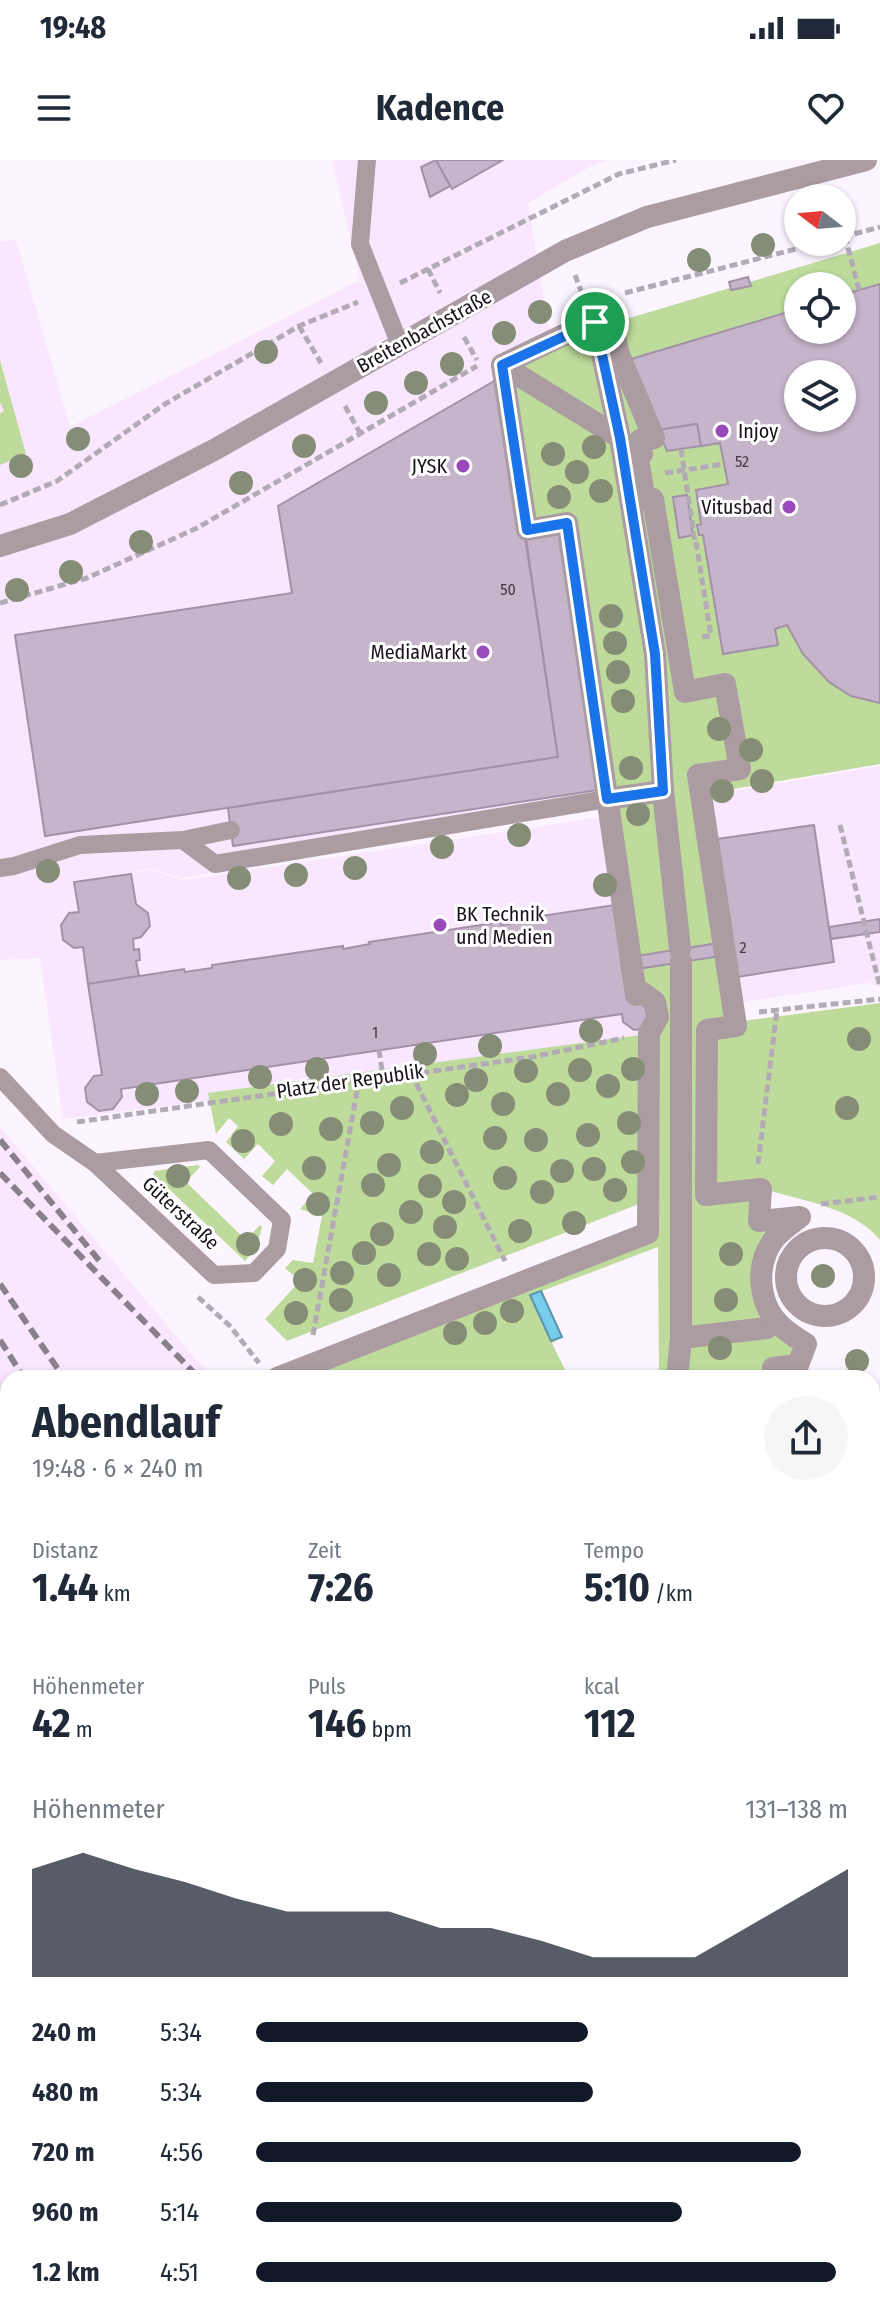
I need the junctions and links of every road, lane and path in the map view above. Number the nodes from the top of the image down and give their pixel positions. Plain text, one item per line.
1 (367, 160) edge
2 (676, 160) edge
3 (866, 160) edge
4 (880, 227) edge
5 (856, 233) edge
6 (565, 251) junction
7 (784, 252) edge
8 (849, 256) edge
9 (859, 290) dead end
10 (380, 293) junction
11 (615, 295) dead end
12 (595, 322) junction
13 (400, 345) junction
14 (491, 364) junction
15 (620, 438) junction
16 (681, 449) dead end
17 (724, 464) dead end
18 (684, 470) junction
19 (673, 472) dead end
20 (0, 505) edge
21 (696, 542) junction
22 (0, 546) edge
23 (0, 603) edge
24 (663, 791) junction
25 (604, 800) junction
26 (840, 825) dead end
27 (231, 830) dead end
28 (183, 840) junction
29 (0, 868) edge
30 (880, 987) edge
31 (880, 999) edge
32 (777, 1010) junction
33 (734, 1015) junction
34 (681, 1027) junction
35 (649, 1033) junction
36 (379, 1050) dead end
37 (411, 1073) junction
38 (0, 1077) edge
39 (383, 1077) junction
40 (359, 1080) junction
41 (53, 1134) junction
42 (95, 1163) junction
43 (755, 1189) junction
44 (506, 1263) dead end
45 (767, 1328) dead end
46 (312, 1337) dead end
47 (681, 1338) junction
48 (297, 1370) edge
49 (678, 1370) edge
50 (773, 1370) edge

1 - 10 lane
2 - 10 path
3 - 6 street, Breitenbachstraße
4 - 5 path
6 - 12 path
6 - 13 street, Breitenbachstraße
7 - 11 path
8 - 9 path
10 - 13 lane
10 - 20 path
12 - 14 street
12 - 15 street
12 - 33 street
13 - 22 street, Breitenbachstraße
14 - 15 street
14 - 23 path
14 - 25 street
15 - 24 street
16 - 18 path
17 - 18 path
18 - 19 path
18 - 21 path
21 - 21 path
24 - 25 street
24 - 34 street
25 - 28 lane
25 - 35 street
26 - 30 path
27 - 28 lane
28 - 29 lane
31 - 32 path
32 - 33 path
32 - 43 path
33 - 34 street
33 - 43 street
34 - 47 street
35 - 37 path, Platz der Republik
35 - 48 street
36 - 39 path
37 - 39 path, Platz der Republik
37 - 44 path
38 - 41 lane, Güterstraße
39 - 40 path, Platz der Republik
40 - 41 path, Platz der Republik
40 - 46 path
41 - 42 lane, Güterstraße
42 - 42 lane, Güterstraße
43 - 50 street
45 - 47 street
47 - 49 street

